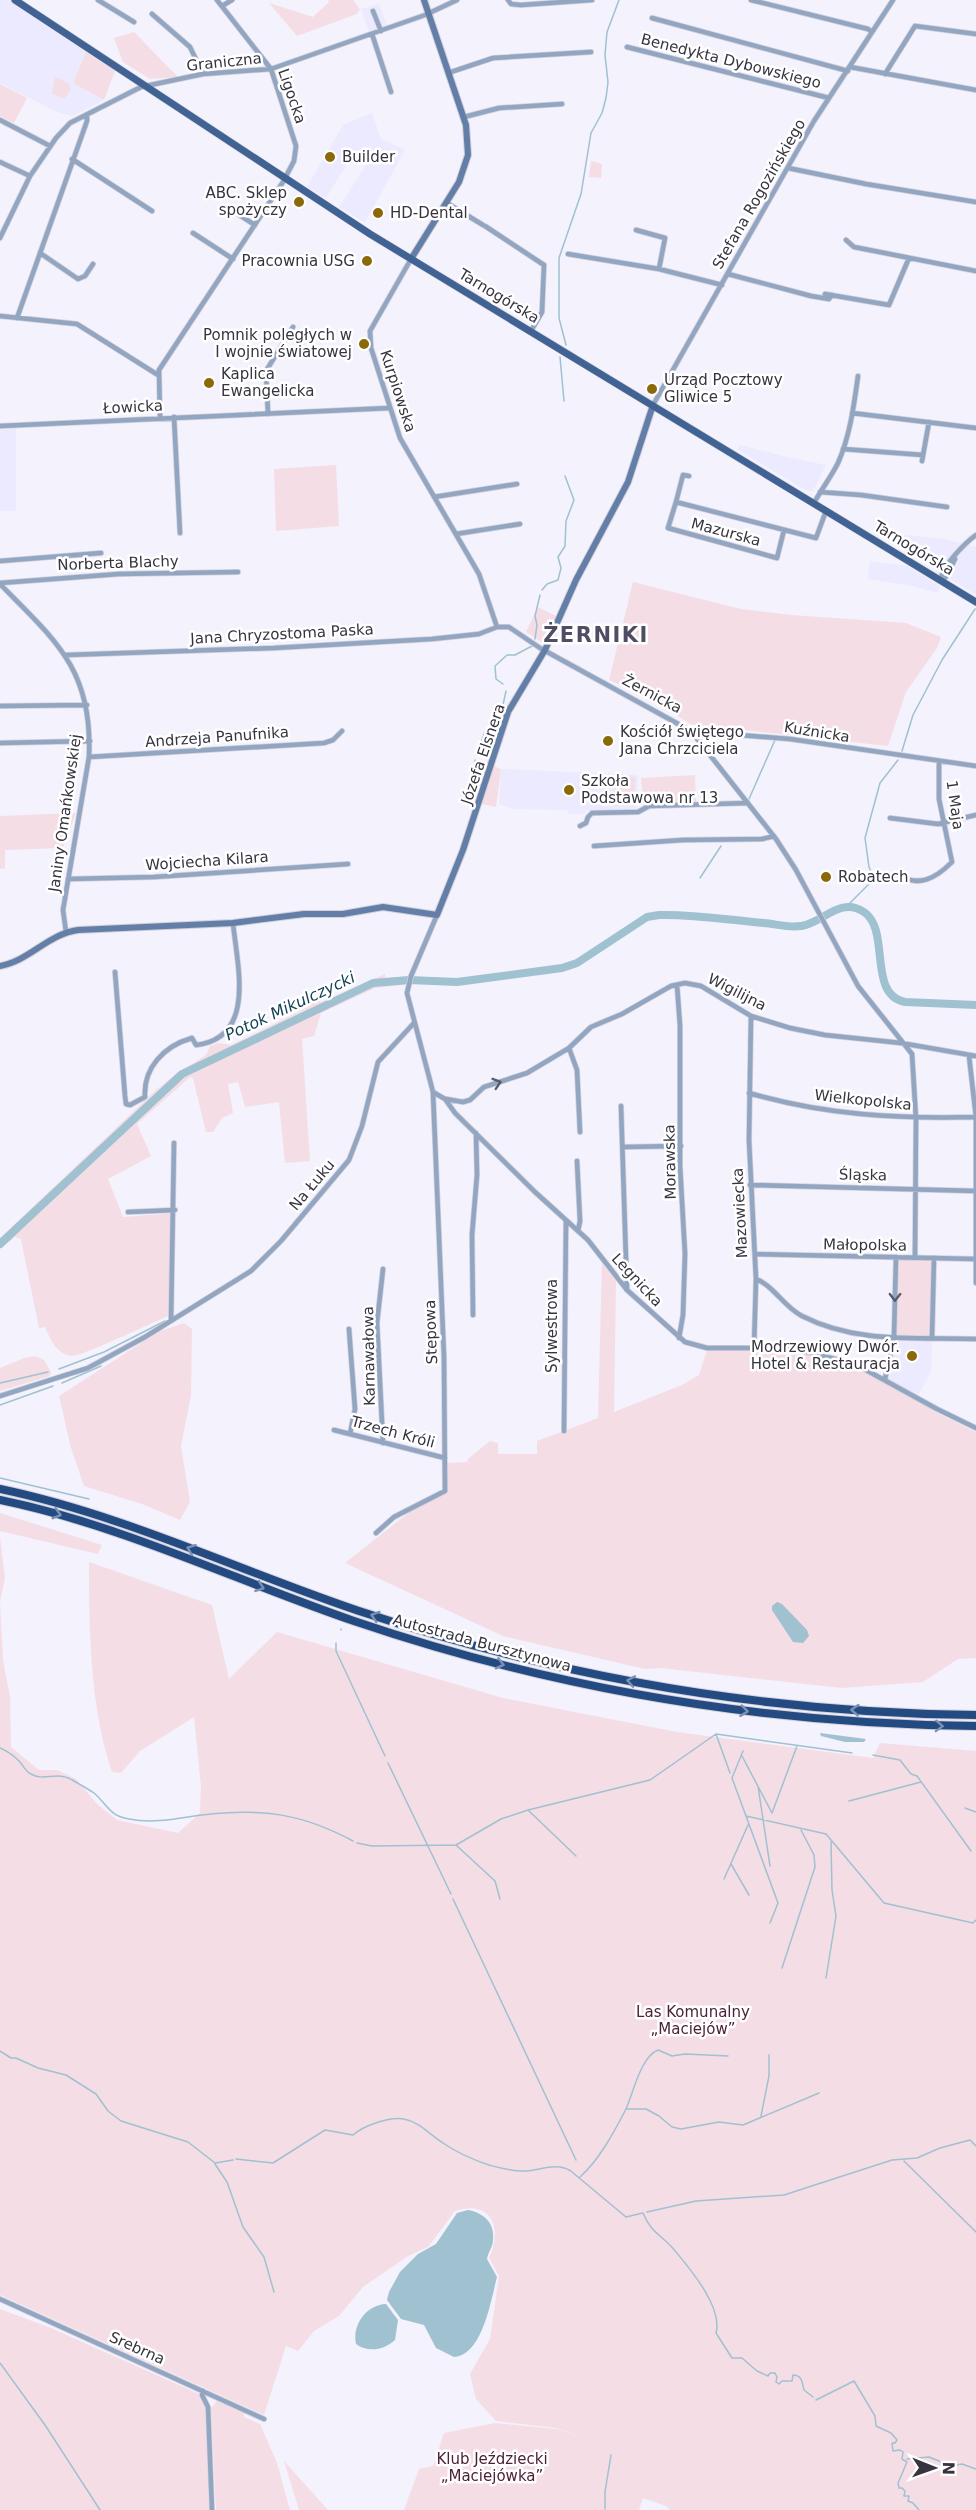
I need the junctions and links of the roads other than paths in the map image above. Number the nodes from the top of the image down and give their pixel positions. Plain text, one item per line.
1 (15, 0) edge
2 (98, 0) edge
3 (218, 0) edge
4 (231, 0) edge
5 (424, 0) edge
6 (457, 0) edge
7 (508, 0) edge
8 (592, 0) edge
9 (751, 0) edge
10 (893, 0) edge
11 (222, 6) junction
12 (373, 11) dead end
13 (152, 14) dead end
14 (428, 14) junction
15 (652, 18) dead end
16 (134, 22) dead end
17 (381, 31) junction
18 (872, 32) junction
19 (372, 34) junction
20 (976, 34) edge
21 (627, 47) dead end
22 (591, 52) dead end
23 (271, 69) junction
24 (849, 69) junction
25 (448, 73) junction
26 (203, 74) junction
27 (885, 74) junction
28 (145, 86) junction
29 (976, 90) edge
30 (391, 92) dead end
31 (829, 98) junction
32 (562, 104) dead end
33 (87, 115) junction
34 (464, 117) junction
35 (0, 120) edge
36 (50, 146) junction
37 (72, 159) junction
38 (0, 162) edge
39 (788, 168) junction
40 (30, 176) junction
41 (285, 178) junction
42 (976, 202) edge
43 (447, 203) junction
44 (230, 209) dead end
45 (152, 211) dead end
46 (255, 225) junction
47 (636, 230) dead end
48 (193, 233) dead end
49 (0, 238) edge
50 (846, 240) dead end
51 (40, 253) junction
52 (568, 254) dead end
53 (909, 258) junction
54 (233, 259) junction
55 (411, 259) junction
56 (93, 264) dead end
57 (659, 269) junction
58 (976, 271) edge
59 (728, 274) junction
60 (722, 285) junction
61 (825, 294) dead end
62 (832, 295) junction
63 (0, 316) edge
64 (17, 318) junction
65 (293, 327) dead end
66 (531, 331) junction
67 (158, 375) junction
68 (858, 376) dead end
69 (653, 405) junction
70 (390, 408) junction
71 (852, 413) junction
72 (268, 414) junction
73 (174, 417) junction
74 (159, 418) junction
75 (929, 422) junction
76 (0, 426) edge
77 (976, 428) edge
78 (843, 449) junction
79 (689, 476) dead end
80 (517, 484) dead end
81 (820, 492) junction
82 (435, 497) junction
83 (676, 502) junction
84 (814, 503) junction
85 (947, 507) dead end
86 (826, 511) junction
87 (520, 524) dead end
88 (784, 530) junction
89 (180, 533) dead end
90 (456, 534) junction
91 (976, 535) edge
92 (816, 538) junction
93 (825, 542) dead end
94 (101, 553) dead end
95 (0, 561) edge
96 (238, 572) dead end
97 (941, 580) junction
98 (0, 583) edge
99 (976, 602) edge
100 (497, 627) junction
101 (545, 650) junction
102 (66, 655) junction
103 (87, 705) junction
104 (0, 706) edge
105 (342, 731) dead end
106 (692, 731) junction
107 (90, 741) junction
108 (0, 743) edge
109 (89, 757) junction
110 (939, 761) junction
111 (976, 766) edge
112 (747, 802) junction
113 (976, 815) edge
114 (890, 818) dead end
115 (944, 823) junction
116 (580, 826) dead end
117 (774, 836) junction
118 (594, 846) dead end
119 (348, 864) dead end
120 (897, 874) dead end
121 (68, 879) junction
122 (436, 915) junction
123 (233, 922) junction
124 (66, 932) junction
125 (0, 966) edge
126 (115, 972) dead end
127 (676, 984) junction
128 (751, 1016) junction
129 (414, 1023) junction
130 (901, 1042) junction
131 (569, 1048) junction
132 (969, 1056) junction
133 (976, 1056) edge
134 (433, 1092) junction
135 (749, 1093) junction
136 (445, 1099) junction
137 (621, 1107) dead end
138 (976, 1117) edge
139 (916, 1119) junction
140 (580, 1132) dead end
141 (476, 1133) junction
142 (174, 1143) dead end
143 (681, 1146) junction
144 (623, 1147) junction
145 (577, 1161) dead end
146 (750, 1185) junction
147 (916, 1188) junction
148 (976, 1191) edge
149 (175, 1210) junction
150 (128, 1212) dead end
151 (566, 1220) junction
152 (579, 1231) junction
153 (755, 1254) junction
154 (896, 1257) junction
155 (915, 1258) junction
156 (934, 1258) junction
157 (975, 1259) edge
158 (383, 1269) dead end
159 (756, 1279) junction
160 (976, 1283) edge
161 (627, 1290) junction
162 (473, 1315) dead end
163 (171, 1321) junction
164 (349, 1329) dead end
165 (894, 1337) junction
166 (679, 1338) junction
167 (932, 1338) junction
168 (976, 1339) edge
169 (754, 1348) junction
170 (885, 1379) junction
171 (0, 1396) edge
172 (976, 1428) edge
173 (334, 1430) dead end
174 (564, 1431) dead end
175 (350, 1434) junction
176 (383, 1443) junction
177 (445, 1458) junction
178 (0, 1489) edge
179 (0, 1500) edge
180 (376, 1533) dead end
181 (976, 1715) edge
182 (976, 1726) edge
183 (0, 2299) edge
184 (203, 2391) junction
185 (216, 2396) junction
186 (208, 2407) junction
187 (264, 2420) dead end
188 (212, 2510) edge

1 - 28 main road, Tarnogórska
2 - 16 street
3 - 11 street, Ligocka
4 - 11 street
5 - 14 street
6 - 14 street, Graniczna
7 - 8 street
9 - 18 street
10 - 18 street, Stefana Rogozińskiego
11 - 23 street, Ligocka
12 - 17 street
13 - 26 street
14 - 17 street, Graniczna
14 - 25 street
15 - 24 street
17 - 19 street, Graniczna
18 - 24 street, Stefana Rogozińskiego
19 - 23 street, Graniczna
19 - 30 street
20 - 27 street
21 - 31 street, Benedykta Dybowskiego
22 - 25 street
23 - 26 street, Graniczna
23 - 41 street, Ligocka
24 - 27 street
24 - 31 street, Stefana Rogozińskiego
25 - 34 street
26 - 28 street, Graniczna
27 - 29 street
28 - 33 street, Graniczna
28 - 41 main road, Tarnogórska
31 - 39 street, Stefana Rogozińskiego
32 - 34 street
33 - 36 street, Graniczna
33 - 37 street
34 - 43 street
35 - 36 street
36 - 40 street, Graniczna
37 - 45 street
37 - 51 street
38 - 40 street
39 - 42 street
39 - 59 street, Stefana Rogozińskiego
40 - 49 street, Graniczna
41 - 46 street, Ligocka
41 - 55 main road, Tarnogórska
43 - 55 street
43 - 66 street
44 - 46 street
46 - 54 street, Ligocka
47 - 57 street
48 - 54 street
50 - 53 street
51 - 56 street
51 - 64 street
52 - 57 street
53 - 58 street
53 - 62 street
54 - 67 street, Ligocka
55 - 66 main road, Tarnogórska
55 - 70 street, Kurpiowska
57 - 60 street
59 - 60 street, Stefana Rogozińskiego
59 - 62 street
60 - 69 street, Stefana Rogozińskiego
61 - 62 street
63 - 64 street
64 - 67 street
65 - 72 street
66 - 69 main road, Tarnogórska
67 - 74 street
68 - 71 street
69 - 84 main road, Tarnogórska
69 - 101 street, Józefa Elsnera
70 - 72 street, Łowicka
70 - 82 street, Kurpiowska
71 - 75 street
71 - 78 street
72 - 73 street, Łowicka
73 - 74 street, Łowicka
73 - 89 street
74 - 76 street, Łowicka
75 - 77 street
75 - 78 street
78 - 81 street
79 - 83 street, Mazurska
80 - 82 street
81 - 84 street
81 - 85 street
82 - 90 street, Kurpiowska
83 - 88 street, Mazurska
83 - 88 street, Mazurska
84 - 86 main road, Tarnogórska
86 - 92 street
86 - 97 main road, Tarnogórska
87 - 90 street
88 - 92 street, Mazurska
90 - 100 street, Kurpiowska
91 - 97 street
92 - 93 street, Mazurska
94 - 95 street
96 - 98 street, Norberta Blachy
97 - 99 main road, Tarnogórska
98 - 102 street, Janiny Omańkowskiej
100 - 101 street
100 - 102 street, Jana Chryzostoma Paska
101 - 106 street, Żernicka
101 - 122 street, Józefa Elsnera
102 - 103 street, Janiny Omańkowskiej
103 - 104 street
103 - 107 street, Janiny Omańkowskiej
105 - 109 street, Andrzeja Panufnika
106 - 110 street, Kuźnicka
106 - 112 street, Żernicka
107 - 108 street
107 - 109 street, Janiny Omańkowskiej
109 - 121 street, Janiny Omańkowskiej
110 - 111 street, Kuźnicka
110 - 115 street, 1 Maja
112 - 116 street
112 - 117 street, Żernicka
113 - 115 street
114 - 115 street
115 - 120 street, 1 Maja
117 - 118 street
117 - 130 street, Żernicka
119 - 121 street, Wojciecha Kilara
121 - 124 street, Janiny Omańkowskiej
122 - 123 street
122 - 129 street, Józefa Elsnera
123 - 124 street
123 - 126 street
124 - 125 street
127 - 128 street, Wigilijna
127 - 131 street
127 - 143 street, Morawska
128 - 130 street, Wigilijna
128 - 135 street, Mazowiecka
129 - 134 street
129 - 163 street, Na Łuku
130 - 132 street, Wigilijna
130 - 139 street, Żernicka
136 -> 131 street
131 - 140 street
132 - 133 street, Wigilijna
132 - 138 street
134 - 136 street, Legnicka
134 - 177 street, Stepowa
135 - 139 street, Wielkopolska
135 - 146 street, Mazowiecka
136 - 141 street, Legnicka
137 - 144 street
138 - 139 street, Wielkopolska
138 - 148 street
139 - 147 street, Żernicka
141 - 151 street, Legnicka
141 - 162 street
142 - 149 street
143 - 144 street
143 - 166 street, Morawska
144 - 161 street
145 - 152 street
146 - 147 street, Śląska
146 - 153 street, Mazowiecka
147 - 148 street, Śląska
147 - 155 street, Żernicka
148 - 157 street
149 - 150 street
149 - 163 street
151 - 152 street, Legnicka
151 - 174 street, Sylwestrowa
152 - 161 street, Legnicka
153 - 154 street, Małopolska
153 - 159 street, Mazowiecka
154 - 155 street, Małopolska
154 -> 165 street
155 - 156 street, Małopolska
156 - 157 street, Małopolska
156 - 167 street
157 - 160 street
158 - 176 street, Karnawałowa
159 - 165 street, Mazowiecka
159 - 169 street
161 - 166 street, Legnicka
163 - 171 street, Na Łuku
164 - 175 street
165 - 167 street, Mazowiecka
165 - 170 street
166 - 169 street, Legnicka
167 - 168 street, Mazowiecka
169 - 170 street, Legnicka
170 - 172 street, Legnicka
173 - 175 street, Trzech Króli
175 - 176 street, Trzech Króli
176 - 177 street, Trzech Króli
177 - 180 street, Stepowa
181 -> 178 highway, Autostrada Bursztynowa
179 -> 182 highway, Autostrada Bursztynowa
183 - 184 street, Srebrna
184 - 185 street, Srebrna
184 - 186 street
185 - 186 street
185 - 187 street, Srebrna
186 - 188 street

